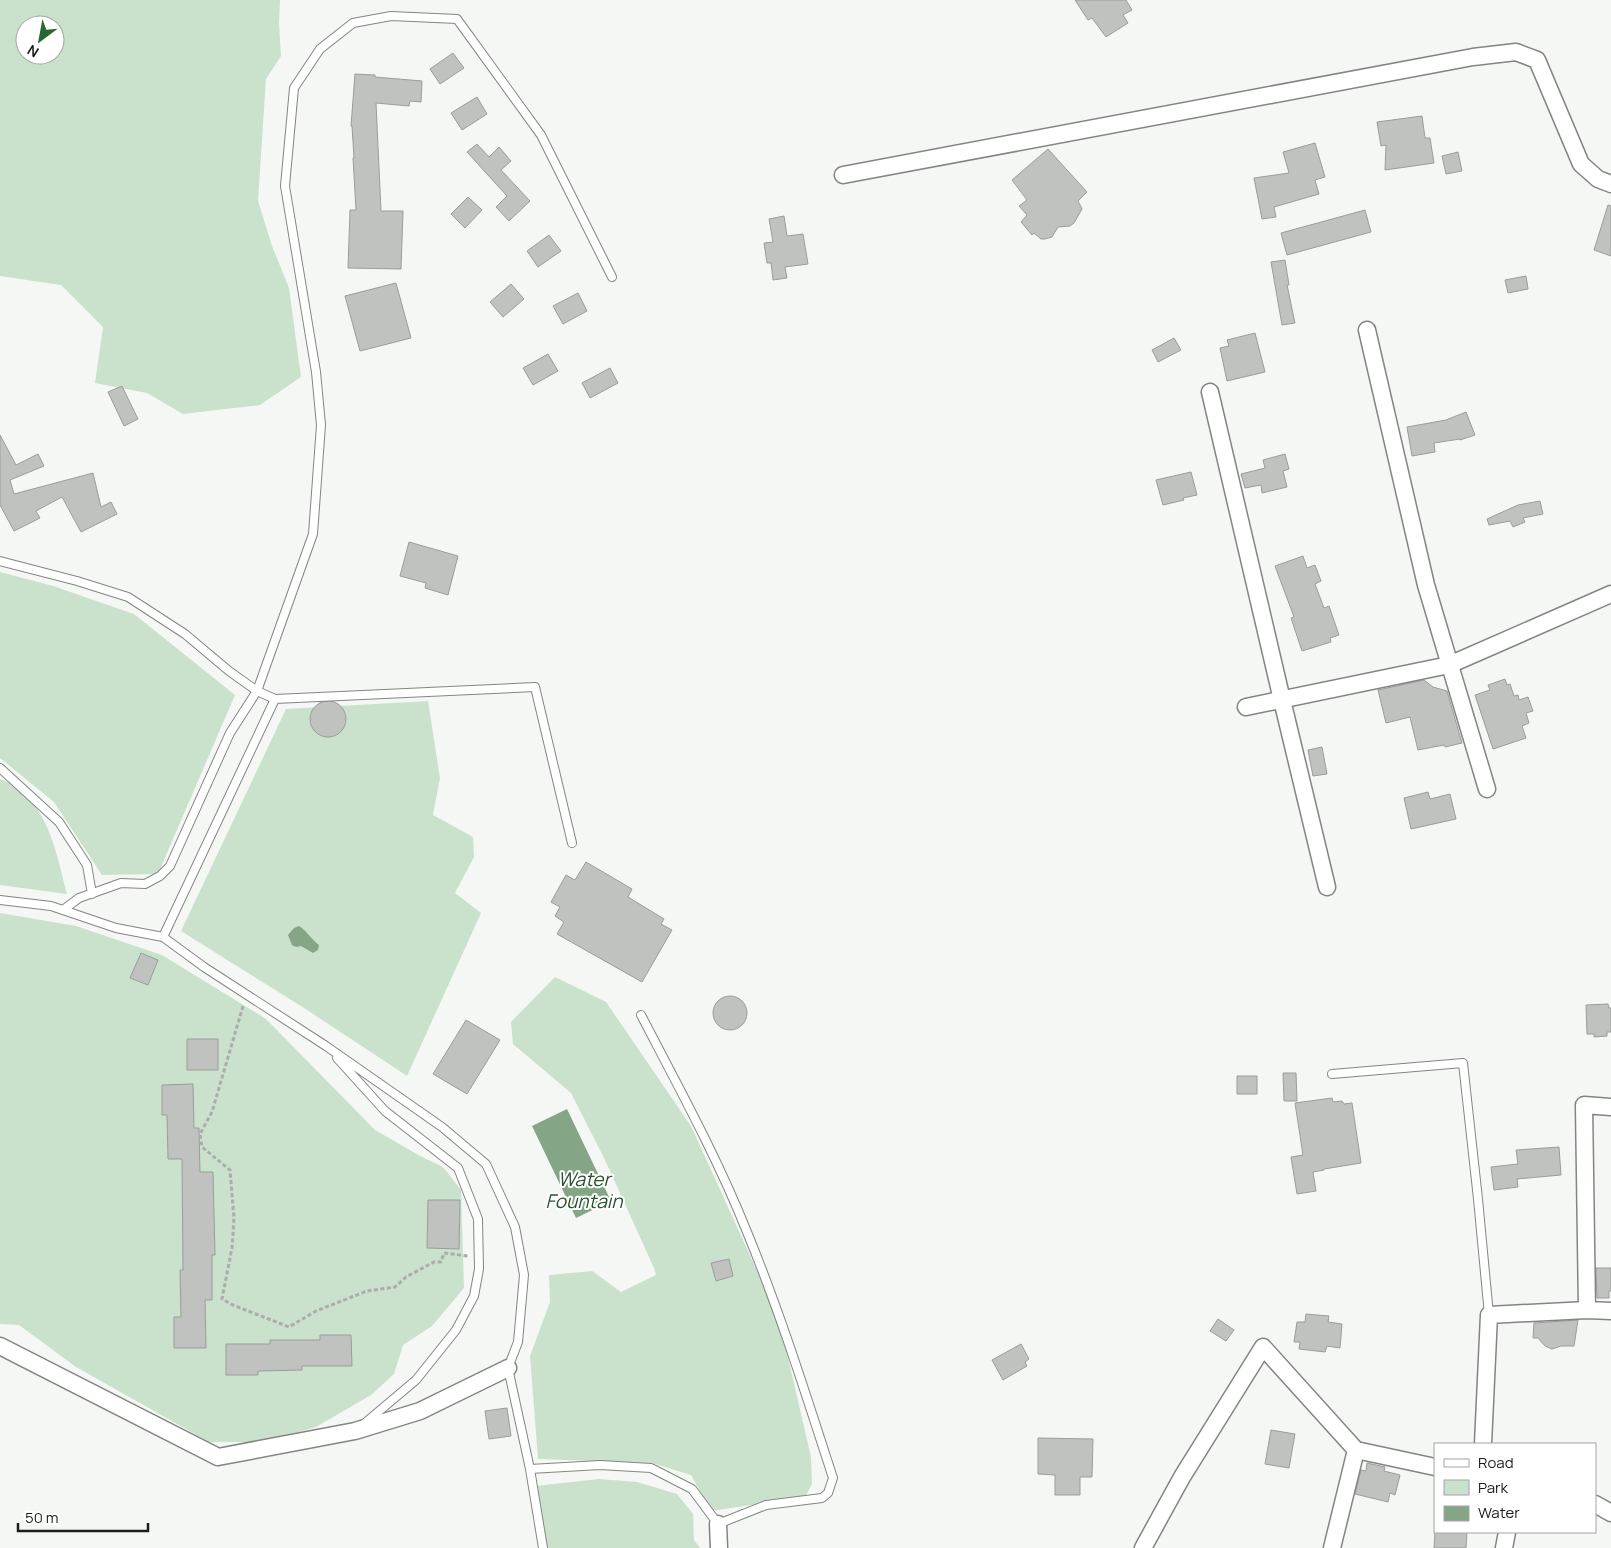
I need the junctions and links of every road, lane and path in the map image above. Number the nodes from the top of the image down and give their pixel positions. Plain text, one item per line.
1 (844, 175) dead end
2 (1611, 184) edge
3 (612, 277) dead end
4 (1367, 330) dead end
5 (1210, 392) dead end
6 (0, 560) edge
7 (1611, 594) edge
8 (1449, 665) junction
9 (257, 691) junction
10 (275, 699) junction
11 (1282, 700) junction
12 (1246, 707) dead end
13 (0, 768) edge
14 (1487, 789) dead end
15 (572, 843) dead end
16 (1328, 887) dead end
17 (92, 894) junction
18 (0, 900) edge
19 (63, 910) junction
20 (162, 937) junction
21 (246, 995) junction
22 (641, 1014) dead end
23 (326, 1046) junction
24 (1332, 1074) dead end
25 (1611, 1108) edge
26 (479, 1269) junction
27 (1587, 1310) junction
28 (1611, 1311) edge
29 (1488, 1315) junction
30 (0, 1346) edge
31 (508, 1368) junction
32 (356, 1431) junction
33 (1483, 1443) edge
34 (1356, 1450) junction
35 (1434, 1468) edge
36 (530, 1469) junction
37 (1596, 1505) edge
38 (1611, 1513) edge
39 (718, 1524) junction
40 (1507, 1533) edge
41 (543, 1548) edge
42 (719, 1548) edge
43 (1143, 1548) edge
44 (1332, 1548) edge
45 (1504, 1548) edge

1 - 2 street
3 - 9 lane
4 - 8 street
5 - 11 street
6 - 9 lane
7 - 8 street
8 - 11 street
8 - 14 street
9 - 10 lane
9 - 17 lane
10 - 15 lane
10 - 20 lane
11 - 12 street
11 - 16 street
13 - 17 lane
17 - 19 lane
18 - 19 lane
19 - 20 lane
20 - 21 lane
21 - 23 lane
21 - 26 path
22 - 39 lane
23 - 26 lane
23 - 31 lane
24 - 29 lane
25 - 27 street
26 - 32 lane
27 - 28 street
27 - 29 street
29 - 33 street
30 - 32 street
31 - 32 street
31 - 36 lane
34 - 35 street
34 - 43 street
34 - 44 street
36 - 39 lane
36 - 41 lane
37 - 38 street
39 - 42 street
40 - 45 street

